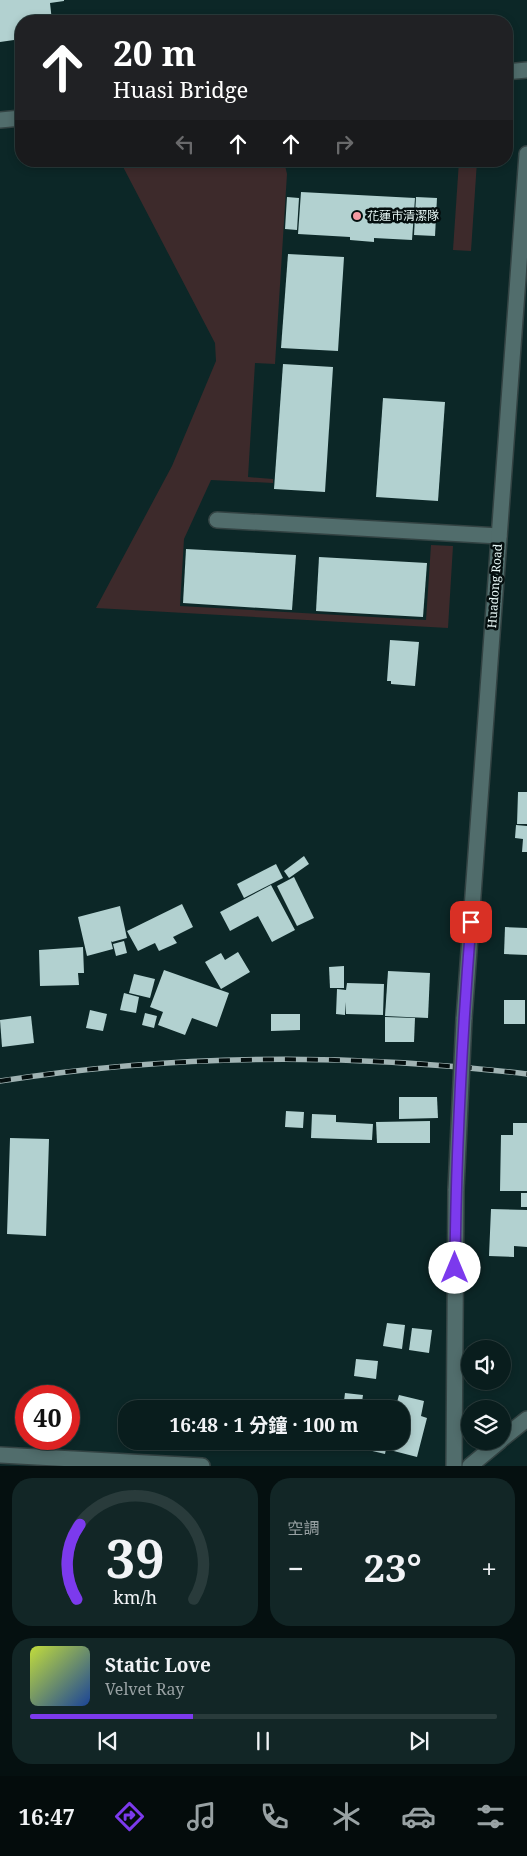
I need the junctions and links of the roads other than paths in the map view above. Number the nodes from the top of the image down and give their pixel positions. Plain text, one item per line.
1 (527, 70) edge
2 (513, 71) edge
3 (15, 119) edge
4 (0, 120) edge
5 (527, 154) edge
6 (217, 520) dead end
7 (499, 536) junction
8 (527, 1419) edge
9 (511, 1432) edge
10 (489, 1450) edge
11 (0, 1456) edge
12 (202, 1466) edge
13 (454, 1466) edge
14 (470, 1466) edge

1 - 2 street
3 - 4 street
5 - 7 street, Huadong Road
6 - 7 street
7 - 13 street, Huadong Road, bridge
8 - 9 street
10 - 14 street
11 - 12 street

